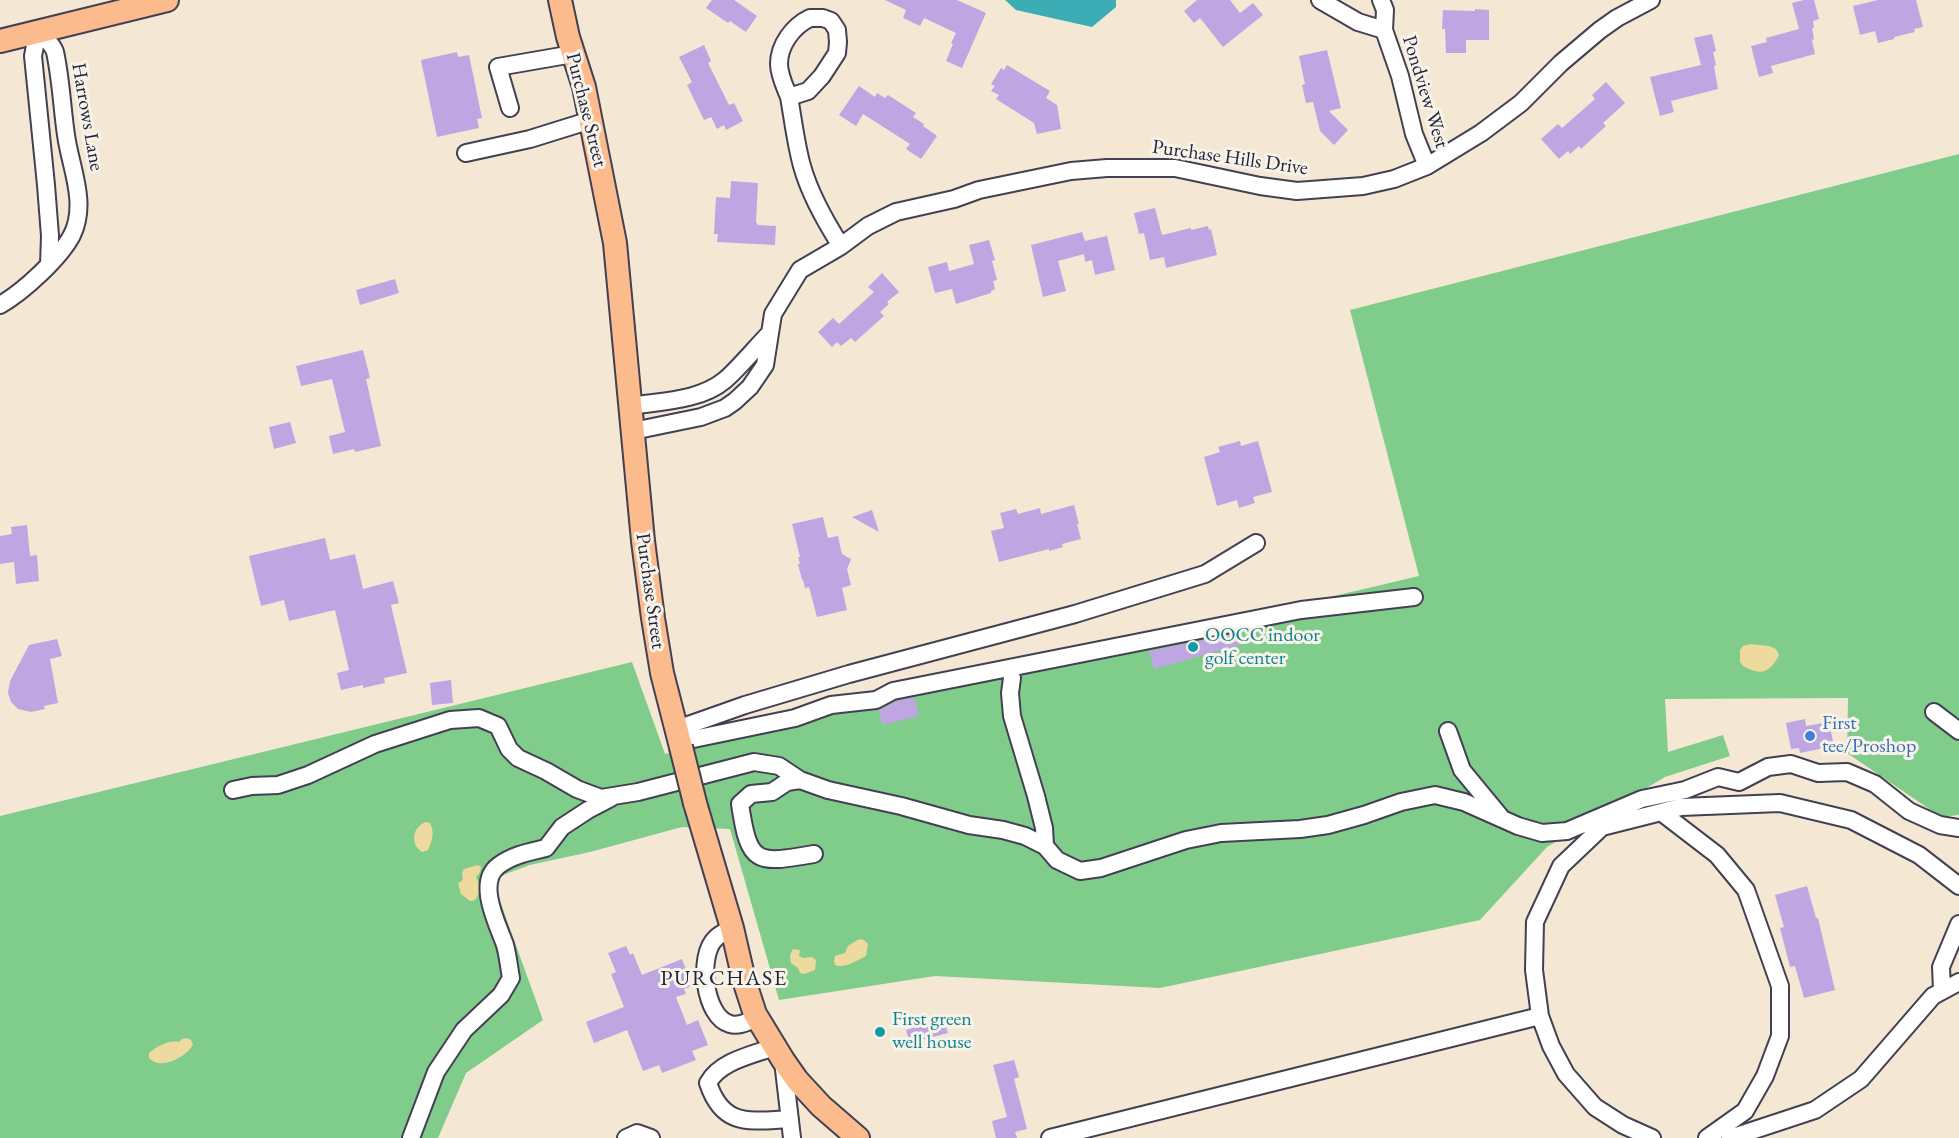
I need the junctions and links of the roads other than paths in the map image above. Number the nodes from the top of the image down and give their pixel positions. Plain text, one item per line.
1 (167, 0) edge
2 (560, 0) edge
3 (1320, 0) edge
4 (1381, 0) edge
5 (1651, 0) edge
6 (143, 3) edge
7 (38, 30) junction
8 (1384, 30) junction
9 (0, 41) edge
10 (573, 54) junction
11 (789, 97) junction
12 (510, 108) dead end
13 (591, 120) junction
14 (466, 153) dead end
15 (1427, 166) junction
16 (841, 246) junction
17 (49, 265) junction
18 (0, 305) edge
19 (770, 333) junction
20 (719, 384) junction
21 (735, 401) junction
22 (631, 406) junction
23 (633, 430) junction
24 (1256, 543) dead end
25 (1414, 597) dead end
26 (1012, 678) dead end
27 (1934, 711) dead end
28 (1448, 731) dead end
29 (1959, 731) edge
30 (679, 739) junction
31 (800, 780) junction
32 (233, 790) dead end
33 (615, 796) junction
34 (1661, 812) junction
35 (1504, 820) junction
36 (1959, 828) edge
37 (1045, 846) junction
38 (814, 854) dead end
39 (1959, 886) edge
40 (1959, 924) edge
41 (732, 928) junction
42 (1959, 982) edge
43 (1942, 990) junction
44 (1540, 1016) junction
45 (757, 1018) junction
46 (778, 1053) junction
47 (790, 1119) junction
48 (411, 1138) edge
49 (626, 1138) edge
50 (651, 1138) edge
51 (792, 1138) edge
52 (858, 1138) edge
53 (1050, 1138) edge
54 (1652, 1138) edge
55 (1707, 1138) edge
56 (1730, 1138) edge

1 - 6 main road
2 - 10 main road, Purchase Street
3 - 8 street, Pondview West
4 - 8 street, Pondview West
5 - 15 street, Purchase Hills Drive
6 - 7 main road
7 - 9 main road
7 - 17 street
7 - 17 street, Harrows Lane
8 - 15 street, Pondview West
10 - 12 street
10 - 13 main road, Purchase Street
11 - 11 street
11 - 16 street
13 - 14 street
13 - 22 main road, Purchase Street
15 - 16 street, Purchase Hills Drive
16 - 19 street, Purchase Hills Drive
17 - 18 street, Harrows Lane
19 - 20 street, Purchase Hills Drive
19 - 21 street, Purchase Hills Drive
20 - 21 street
20 - 22 street, Purchase Hills Drive
21 - 23 street, Purchase Hills Drive
22 - 23 main road, Purchase Street
23 - 30 main road, Purchase Street
24 - 30 street
25 - 30 street
26 - 37 street
27 - 29 street
28 - 35 street
30 - 41 main road, Purchase Street, bridge
31 - 33 street
31 - 37 street
31 - 38 street
32 - 33 street
33 - 48 street
34 - 39 street
34 - 44 street
34 - 55 street
35 - 36 street
35 - 37 street
40 - 43 street
41 - 45 main road, Purchase Street
41 - 45 street
42 - 43 street
43 - 56 street
44 - 53 street
44 - 54 street
45 - 46 main road, Purchase Street
46 - 47 street
46 - 47 street
46 - 52 main road, Purchase Street
47 - 51 street
49 - 50 street

